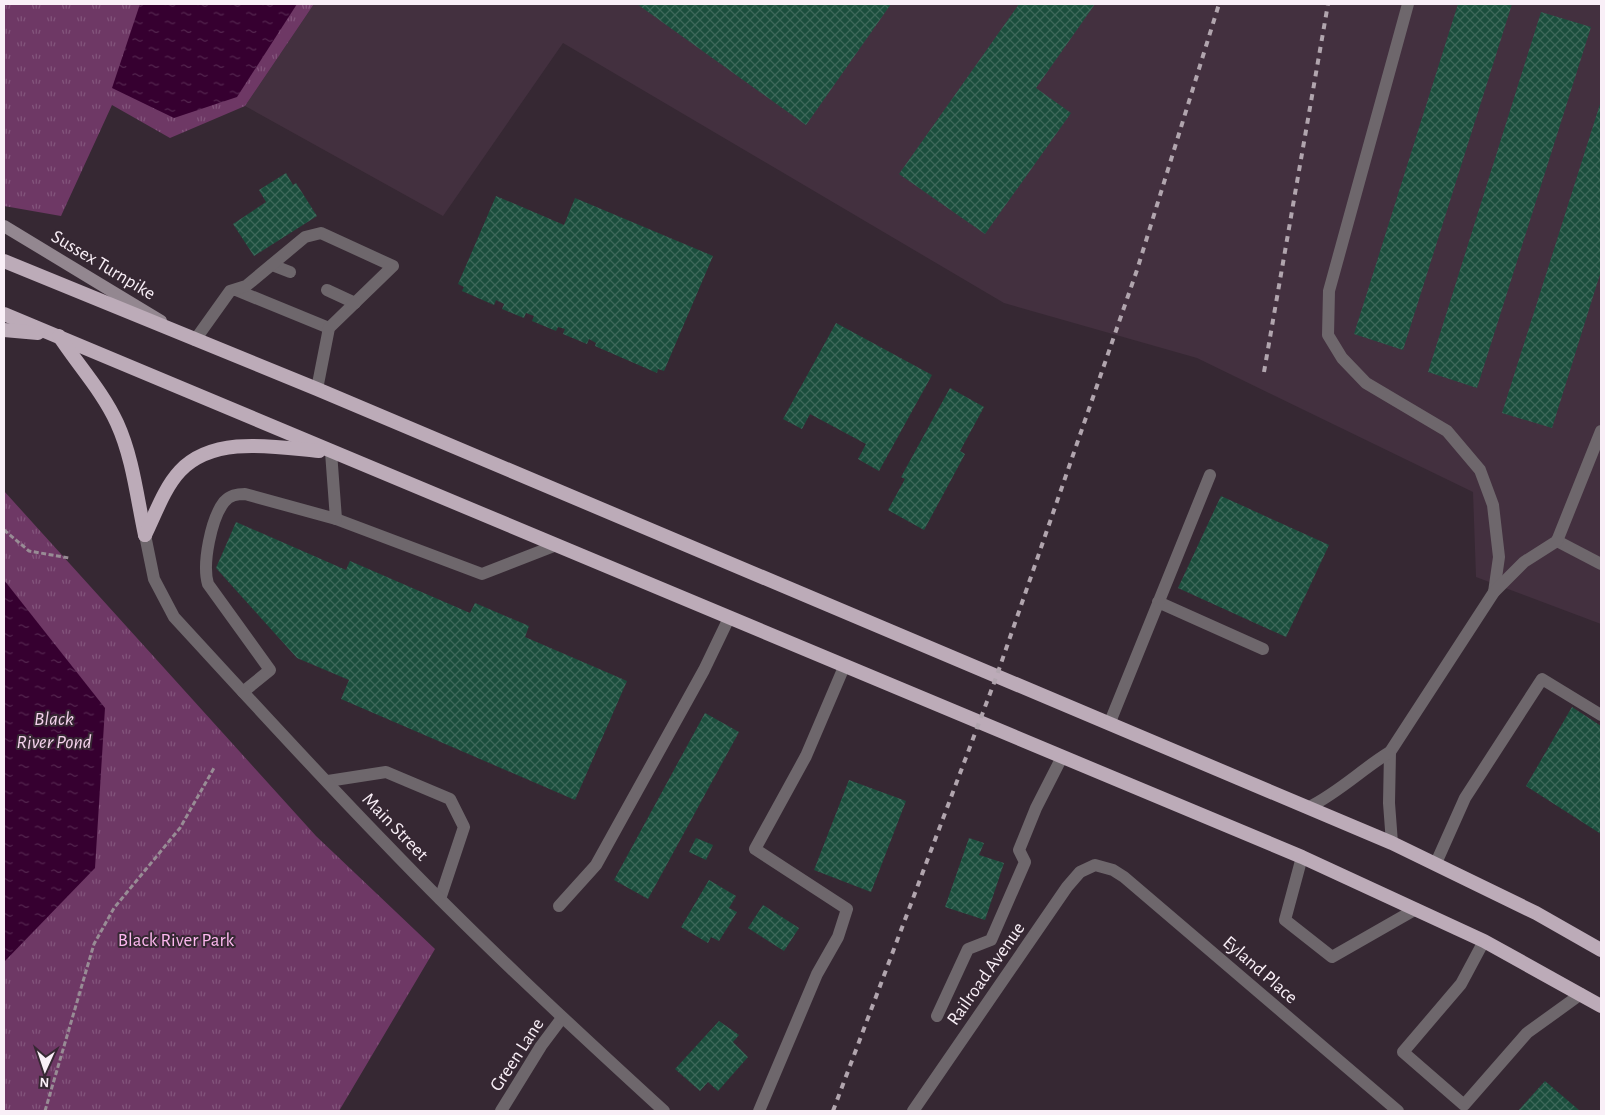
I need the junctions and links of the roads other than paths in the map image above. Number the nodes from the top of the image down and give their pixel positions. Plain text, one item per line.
1 (1408, 4) edge
2 (4, 226) edge
3 (4, 260) edge
4 (272, 265) junction
5 (290, 272) dead end
6 (236, 290) junction
7 (328, 290) dead end
8 (355, 303) junction
9 (4, 314) edge
10 (329, 328) junction
11 (4, 330) edge
12 (57, 336) junction
13 (190, 337) junction
14 (317, 389) junction
15 (1601, 431) edge
16 (331, 452) junction
17 (1210, 475) dead end
18 (336, 519) junction
19 (145, 536) junction
20 (1557, 541) junction
21 (554, 546) junction
22 (1601, 564) edge
23 (1494, 592) junction
24 (1158, 602) junction
25 (728, 618) junction
26 (1263, 648) dead end
27 (844, 667) junction
28 (243, 692) junction
29 (1601, 714) edge
30 (1110, 722) junction
31 (1390, 752) junction
32 (1062, 757) junction
33 (328, 781) junction
34 (1309, 807) junction
35 (1392, 843) junction
36 (1302, 857) junction
37 (1436, 863) junction
38 (1095, 865) joint
39 (440, 899) junction
40 (558, 906) dead end
41 (1416, 909) junction
42 (1484, 941) junction
43 (1601, 950) edge
44 (1581, 994) junction
45 (1601, 1006) edge
46 (937, 1016) dead end
47 (562, 1018) junction
48 (501, 1111) edge
49 (664, 1111) edge
50 (759, 1111) edge
51 (913, 1111) edge
52 (1398, 1111) edge

1 - 23 street
2 - 13 main road, Sussex Turnpike
3 - 13 highway
4 - 5 street
4 - 6 street
4 - 8 street
6 - 10 street
6 - 13 street
7 - 8 street
8 - 10 street
9 - 12 highway
10 - 14 street
11 - 12 highway
12 - 16 highway
12 - 19 highway
13 - 14 highway
14 - 30 highway
15 - 20 street
16 - 18 street
16 - 19 highway
16 - 21 highway
17 - 24 street
18 - 21 street
18 - 28 street
19 - 28 street, Main Street
20 - 22 street
20 - 23 street
21 - 25 highway
23 - 31 street
24 - 26 street
24 - 30 street
25 - 27 highway
25 - 40 street
27 - 32 highway
27 - 50 street
28 - 33 street, Main Street
29 - 37 street
30 - 34 highway
31 - 34 street
31 - 35 street
32 - 36 highway
32 - 46 street
33 - 39 street, Main Street
33 - 39 street
34 - 35 highway
35 - 37 highway
36 - 41 highway
36 - 41 street
37 - 43 highway
38 - 51 street, Railroad Avenue
38 - 52 street, Eyland Place
39 - 47 street, Main Street
41 - 42 highway
42 - 44 highway
42 - 44 street
44 - 45 highway
47 - 48 street, Green Lane
47 - 49 street, Main Street

